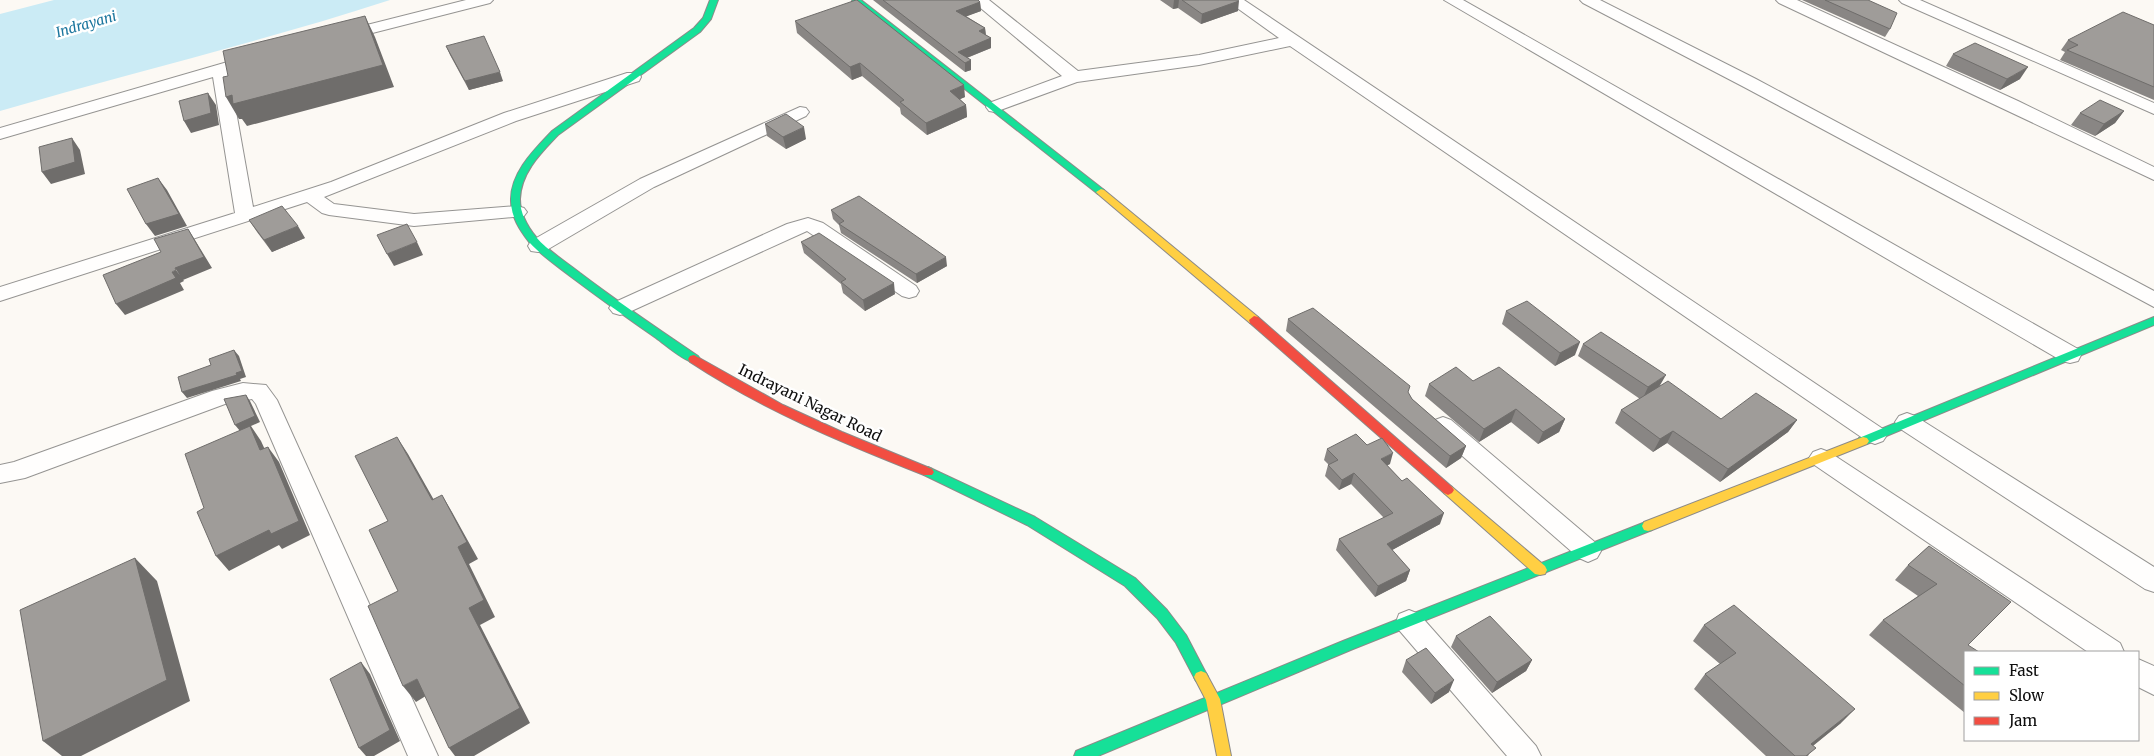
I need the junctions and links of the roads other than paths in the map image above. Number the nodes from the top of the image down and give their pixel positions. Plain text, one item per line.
1 (486, 0) edge
2 (714, 0) edge
3 (856, 0) edge
4 (979, 0) edge
5 (1234, 0) edge
6 (1452, 0) edge
7 (1588, 0) edge
8 (1784, 0) edge
9 (1906, 0) edge
10 (325, 40) edge
11 (1293, 40) junction
12 (272, 55) edge
13 (220, 70) junction
14 (1074, 76) junction
15 (633, 77) junction
16 (995, 107) junction
17 (2154, 109) edge
18 (800, 112) dead end
19 (0, 134) edge
20 (2154, 174) edge
21 (309, 195) junction
22 (517, 212) junction
23 (245, 216) junction
24 (538, 246) junction
25 (909, 291) dead end
26 (0, 294) edge
27 (2154, 300) edge
28 (620, 308) junction
29 (2154, 320) edge
30 (2070, 355) junction
31 (1424, 410) edge
32 (1907, 422) junction
33 (1875, 435) junction
34 (1821, 458) junction
35 (0, 474) edge
36 (1588, 551) junction
37 (1540, 570) junction
38 (2154, 581) edge
39 (1409, 622) junction
40 (2109, 651) edge
41 (2139, 672) edge
42 (2154, 682) edge
43 (1213, 700) junction
44 (423, 756) edge
45 (1081, 756) edge
46 (1224, 756) edge
47 (1526, 756) edge

1 - 10 street
2 - 15 street, Indrayani Nagar Road
3 - 16 street
4 - 14 street
5 - 11 street
6 - 30 street
7 - 27 street
8 - 20 street
9 - 17 street
11 - 14 street
11 - 33 street
12 - 13 street
13 - 19 street
13 - 23 street
14 - 16 street
15 - 21 street
15 - 22 street, Indrayani Nagar Road
16 - 37 street
18 - 24 street
21 - 22 street
21 - 23 street
22 - 24 street, Indrayani Nagar Road
23 - 26 street
24 - 28 street, Indrayani Nagar Road
25 - 28 street
28 - 43 street, Indrayani Nagar Road
29 - 30 street
30 - 32 street
31 - 36 street
32 - 33 street
32 - 38 street
33 - 34 street
34 - 36 street
34 - 40 street
35 - 44 street
36 - 37 street
37 - 39 street
39 - 43 street
39 - 47 street
41 - 42 street
43 - 45 street
43 - 46 street, Indrayani Nagar Road

